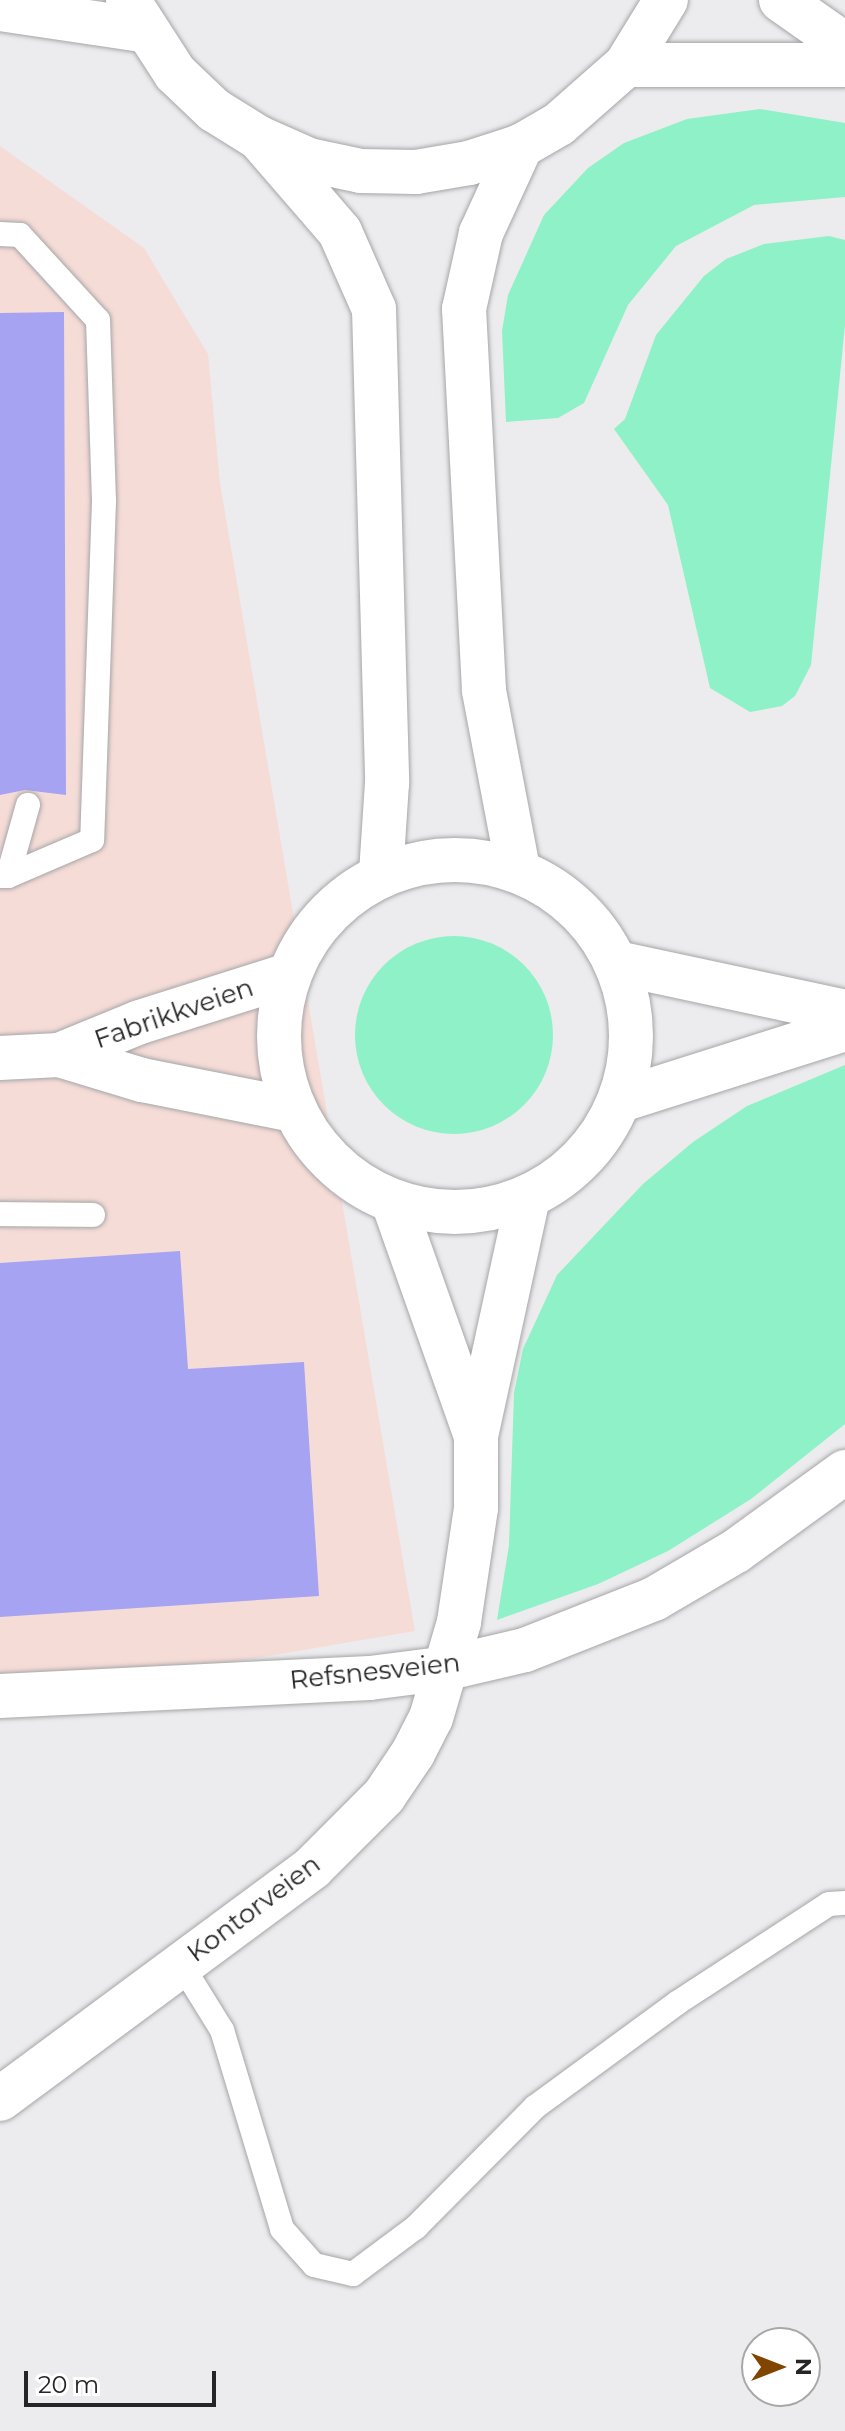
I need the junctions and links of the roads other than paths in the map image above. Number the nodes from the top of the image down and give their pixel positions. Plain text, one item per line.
1 (666, 0) edge
2 (781, 0) edge
3 (0, 9) edge
4 (136, 15) edge
5 (845, 45) edge
6 (626, 65) junction
7 (845, 65) edge
8 (259, 138) junction
9 (521, 146) junction
10 (0, 234) edge
11 (28, 805) dead end
12 (518, 869) junction
13 (381, 874) junction
14 (4, 876) edge
15 (617, 963) junction
16 (289, 975) junction
17 (845, 1012) edge
18 (845, 1029) edge
19 (59, 1055) junction
20 (0, 1058) edge
21 (621, 1100) junction
22 (294, 1110) junction
23 (528, 1198) junction
24 (393, 1202) junction
25 (0, 1214) edge
26 (93, 1215) dead end
27 (476, 1436) junction
28 (845, 1472) edge
29 (448, 1668) junction
30 (0, 1696) edge
31 (845, 1903) edge
32 (181, 1964) junction
33 (0, 2099) edge

1 - 6 street
2 - 5 street
3 - 4 street
4 - 8 street
6 - 7 street
6 - 9 street
8 - 9 street
8 - 13 street
9 - 12 street
10 - 14 lane
11 - 14 lane
12 - 13 street
12 - 15 street
13 - 16 street
15 - 17 street
15 - 21 street
16 - 19 street, Fabrikkveien
16 - 22 street
18 - 21 street
19 - 20 street, Fabrikkveien
19 - 22 street, Fabrikkveien
21 - 23 street
22 - 24 street
23 - 24 street
23 - 27 street
24 - 27 street
25 - 26 lane
27 - 29 street, Kontorveien
28 - 29 street, Refsnesveien
29 - 30 street, Refsnesveien
29 - 32 street, Kontorveien
31 - 32 lane
32 - 33 street, Kontorveien

